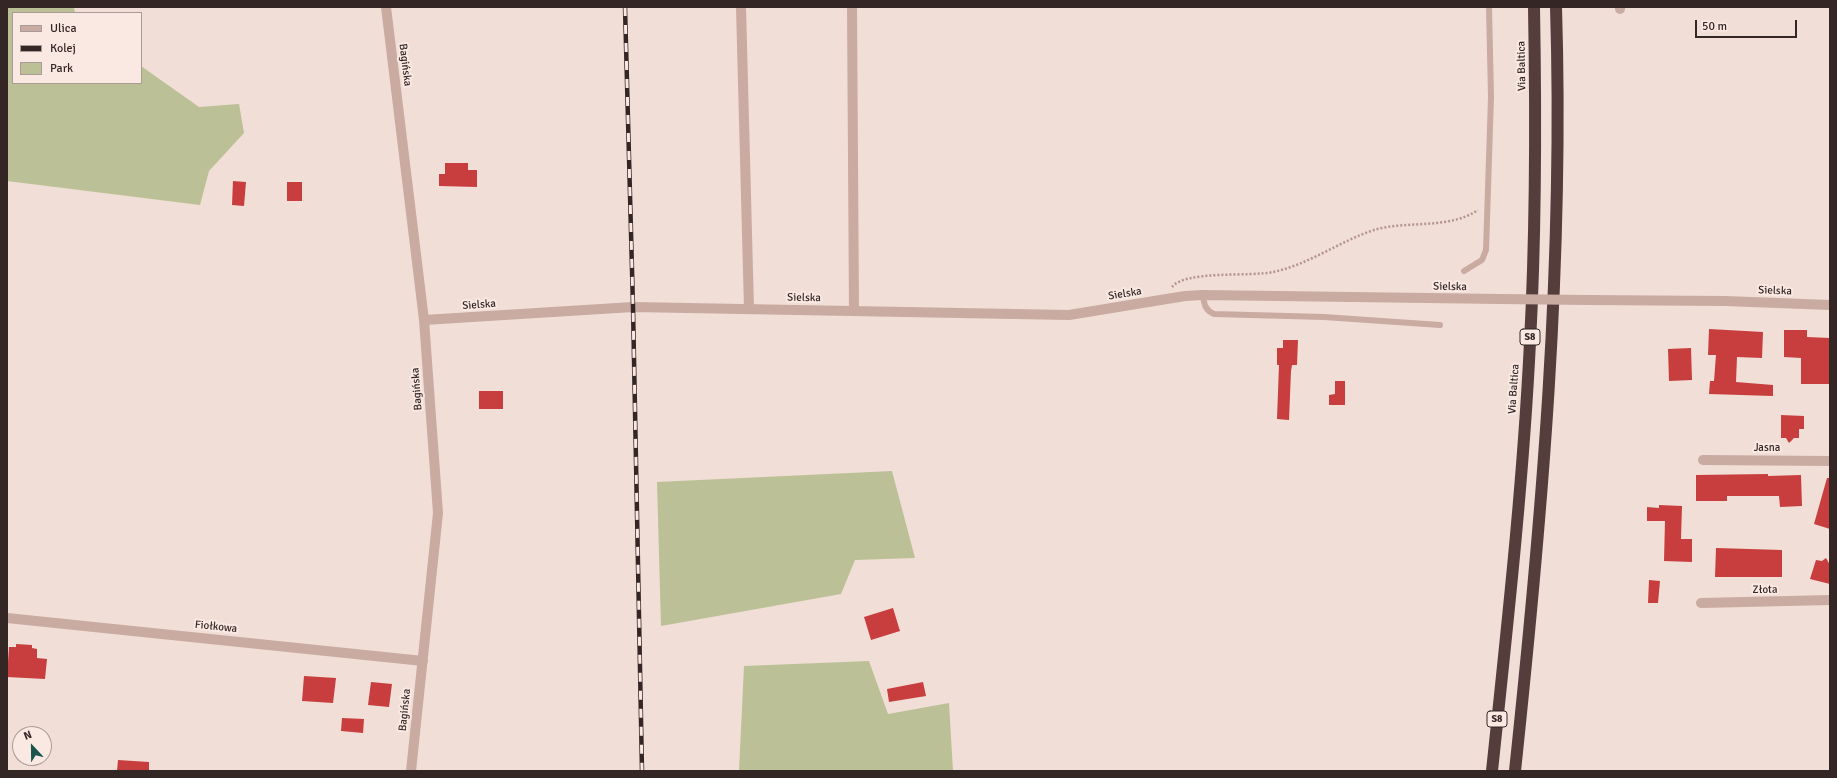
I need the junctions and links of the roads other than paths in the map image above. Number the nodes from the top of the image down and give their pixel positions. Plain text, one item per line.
1 (386, 7) edge
2 (741, 7) edge
3 (852, 7) edge
4 (1489, 7) edge
5 (1534, 7) edge
6 (1556, 7) edge
7 (1464, 271) dead end
8 (1203, 295) junction
9 (1830, 305) edge
10 (749, 309) junction
11 (854, 311) junction
12 (424, 320) junction
13 (1440, 325) dead end
14 (1703, 460) dead end
15 (1830, 461) edge
16 (1830, 600) edge
17 (1701, 603) dead end
18 (7, 618) edge
19 (423, 661) junction
20 (411, 771) edge
21 (1492, 771) edge
22 (1514, 771) edge

1 - 12 street, Bagińska
2 - 10 street
3 - 11 street
4 - 7 lane
5 - 21 highway, Via Baltica / S8
6 - 22 highway, S8
8 - 9 street, Sielska, bridge
8 - 11 street, Sielska
8 - 13 lane
10 - 11 street, Sielska
10 - 12 street, Sielska
12 - 19 street, Bagińska
14 - 15 street, Jasna
16 - 17 street, Złota
18 - 19 street, Fiołkowa
19 - 20 street, Bagińska

